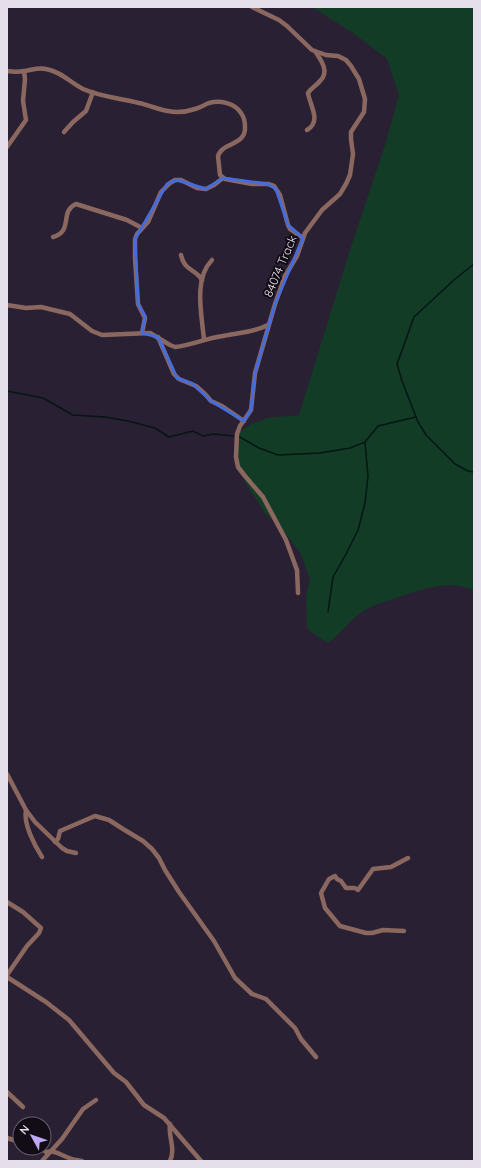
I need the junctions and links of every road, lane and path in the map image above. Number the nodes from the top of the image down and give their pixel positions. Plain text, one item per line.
1 (252, 7) edge
2 (314, 51) junction
3 (7, 71) edge
4 (24, 72) junction
5 (93, 92) junction
6 (307, 130) dead end
7 (64, 132) dead end
8 (7, 147) edge
9 (223, 178) junction
10 (142, 228) junction
11 (53, 237) dead end
12 (303, 238) junction
13 (181, 255) dead end
14 (212, 260) dead end
15 (202, 280) junction
16 (7, 305) edge
17 (268, 325) junction
18 (142, 333) junction
19 (158, 337) junction
20 (204, 340) junction
21 (244, 421) junction
22 (298, 593) dead end
23 (7, 774) edge
24 (26, 810) junction
25 (55, 842) junction
26 (76, 853) dead end
27 (42, 857) dead end
28 (408, 858) dead end
29 (7, 902) edge
30 (404, 931) dead end
31 (8, 974) edge
32 (316, 1057) dead end
33 (7, 1092) edge
34 (96, 1100) dead end
35 (23, 1107) dead end
36 (170, 1124) junction
37 (52, 1150) edge
38 (52, 1151) edge
39 (82, 1161) edge
40 (170, 1161) edge
41 (201, 1161) edge

1 - 2 street, 84074 Track
2 - 6 street
2 - 12 street, 84074 Track
3 - 4 street
4 - 5 street
4 - 8 street
5 - 7 street
5 - 9 street
9 - 10 street
9 - 12 street
10 - 11 street
10 - 18 street
12 - 17 street, 84074 Track
13 - 15 street
14 - 15 street
15 - 20 street
16 - 18 street
17 - 20 street
17 - 21 street, 84074 Track
18 - 19 street
19 - 20 street
19 - 21 street
21 - 22 street, 84074 Track
23 - 24 street
24 - 25 street
24 - 27 street
25 - 26 street
25 - 32 street
28 - 30 street
29 - 31 street
31 - 36 street
33 - 35 street
34 - 37 street
36 - 40 street
36 - 41 street
38 - 39 street

